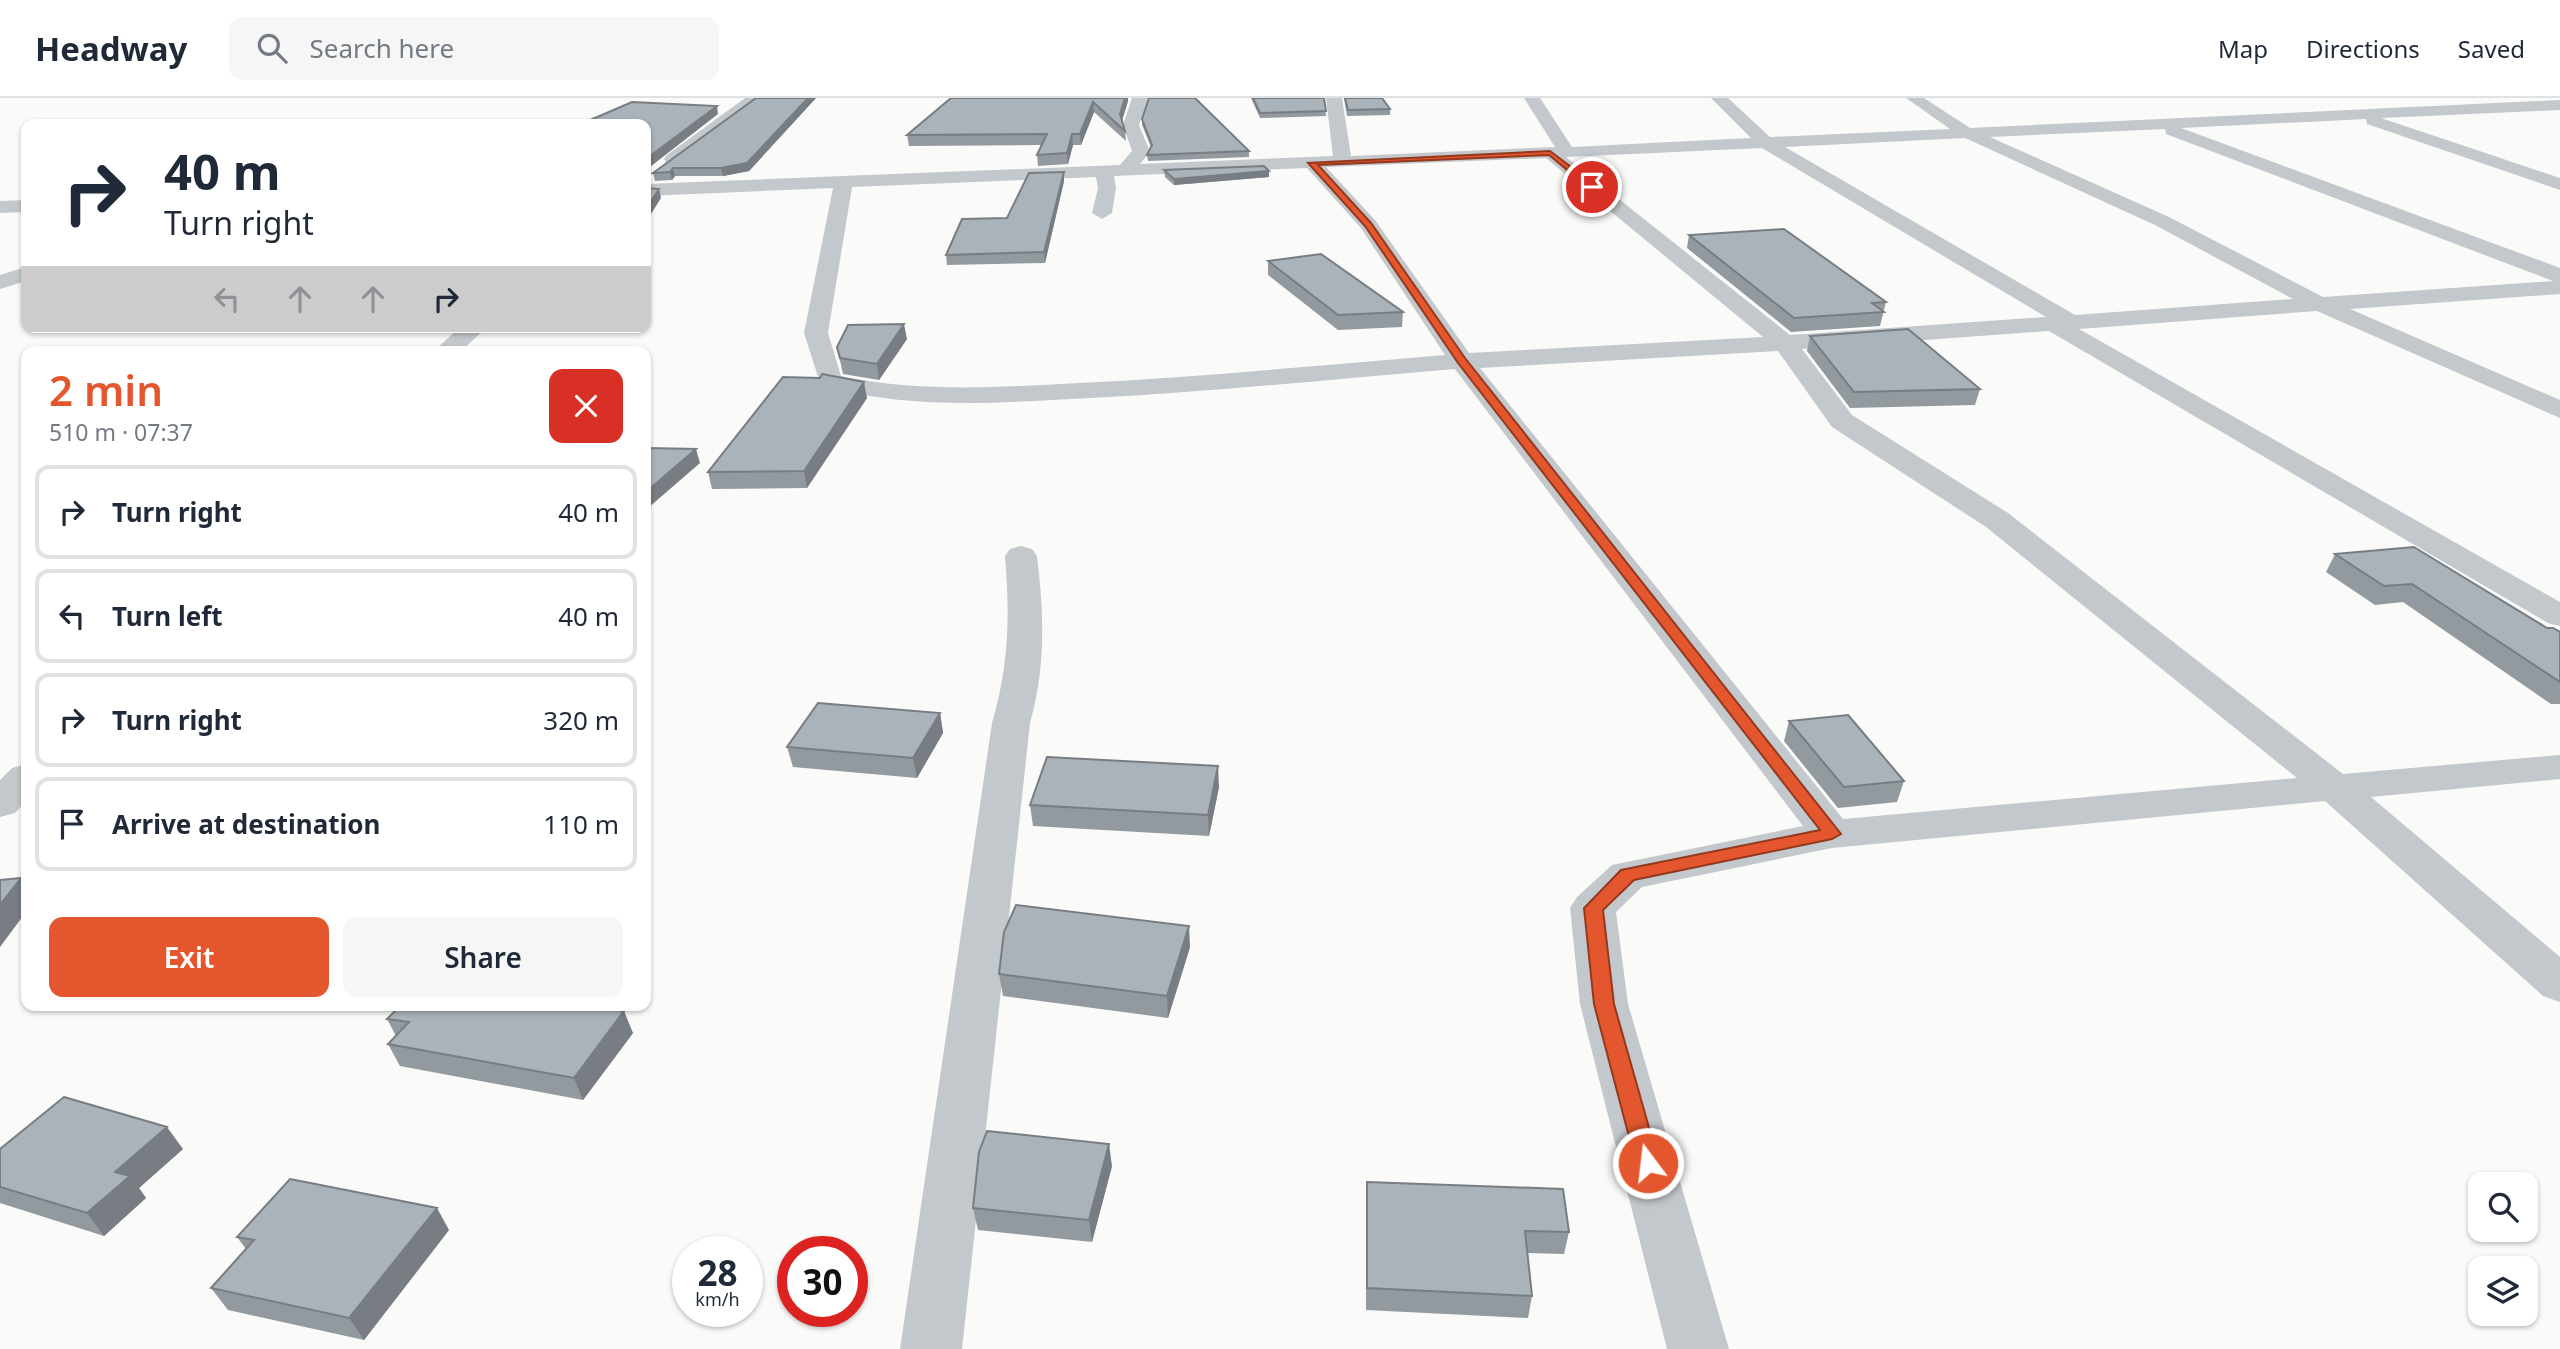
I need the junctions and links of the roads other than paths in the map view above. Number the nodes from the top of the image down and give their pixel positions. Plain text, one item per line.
1 (755, 98) edge
2 (1140, 98) edge
3 (1334, 98) edge
4 (1532, 98) edge
5 (1719, 98) edge
6 (1914, 98) edge
7 (2314, 98) edge
8 (2522, 104) edge
9 (2560, 105) edge
10 (2133, 108) dead end
11 (2356, 115) junction
12 (2560, 119) edge
13 (2160, 124) junction
14 (1967, 133) junction
15 (1766, 143) junction
16 (1559, 153) junction
17 (1328, 163) junction
18 (1124, 172) junction
19 (1104, 173) junction
20 (651, 175) edge
21 (843, 184) junction
22 (2560, 184) edge
23 (651, 190) edge
24 (21, 206) edge
25 (0, 207) edge
26 (1102, 213) dead end
27 (21, 276) edge
28 (2560, 276) edge
29 (0, 282) edge
30 (2560, 287) edge
31 (2317, 303) junction
32 (2060, 322) junction
33 (468, 333) edge
34 (1785, 342) junction
35 (452, 346) edge
36 (1462, 361) junction
37 (2560, 410) edge
38 (1021, 556) dead end
39 (2560, 617) edge
40 (2560, 767) edge
41 (2336, 789) junction
42 (1832, 834) junction
43 (2560, 984) edge
44 (931, 1349) edge
45 (1698, 1349) edge

1 - 20 street
2 - 18 street
3 - 17 street
4 - 16 street
5 - 15 street
6 - 14 street
7 - 11 street
8 - 9 street
8 - 11 street
8 - 12 street
10 - 13 street
11 - 13 street
11 - 22 street
13 - 14 street
13 - 28 street
14 - 15 street
14 - 31 street
15 - 16 street
15 - 32 street
16 - 17 street
16 - 34 street
17 - 18 street
17 - 36 street
18 - 19 street
19 - 21 street
19 - 26 street
21 - 23 street
21 - 36 street
24 - 25 street
27 - 29 street
30 - 31 street
31 - 32 street
31 - 37 street
32 - 34 street
32 - 39 street
33 - 35 street
34 - 36 street
34 - 41 street
36 - 42 street
38 - 44 street
40 - 41 street
41 - 42 street
41 - 43 street
42 - 45 street

